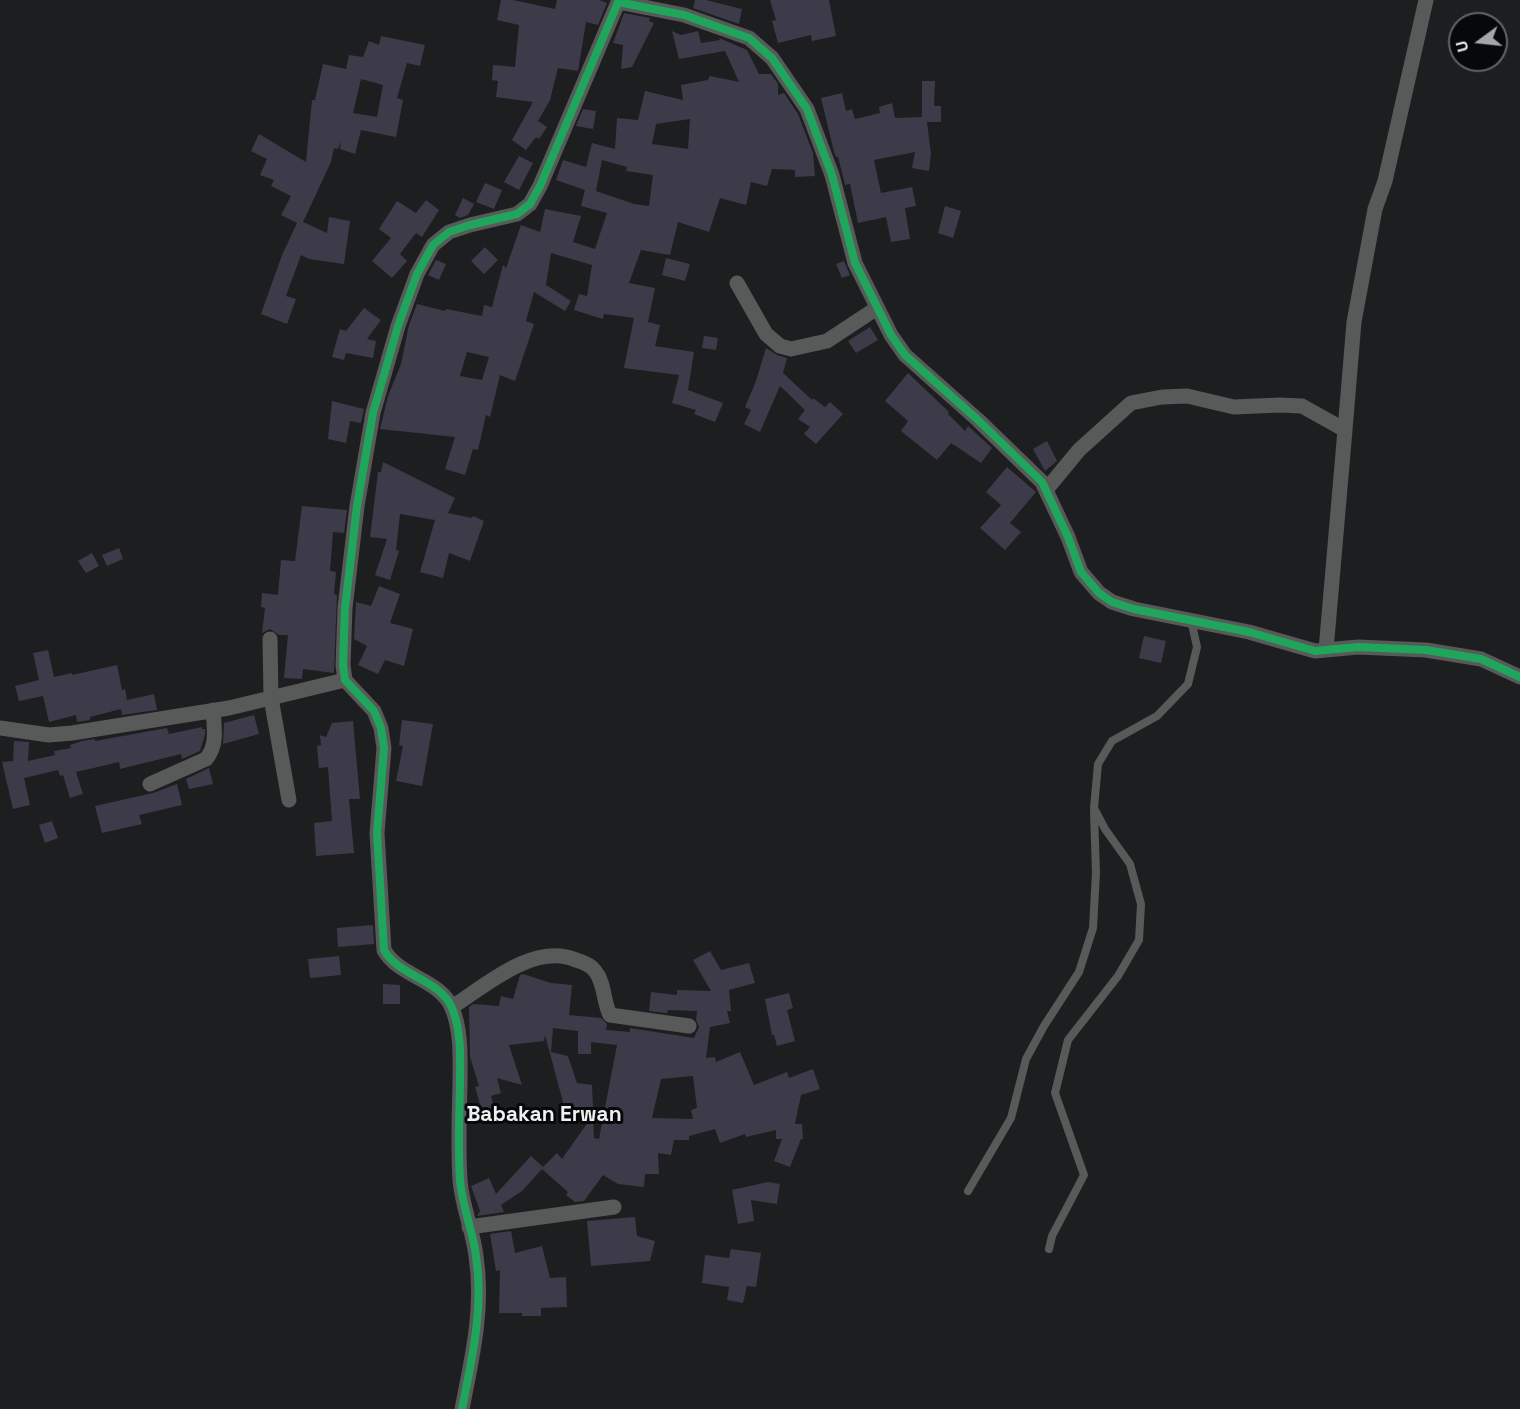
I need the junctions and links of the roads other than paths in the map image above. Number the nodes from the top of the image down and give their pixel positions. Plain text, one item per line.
1 (1426, 0) edge
2 (618, 1) edge
3 (737, 283) dead end
4 (877, 308) junction
5 (1345, 430) junction
6 (1046, 490) junction
7 (1191, 620) junction
8 (270, 639) dead end
9 (1326, 650) junction
10 (1520, 676) edge
11 (345, 680) junction
12 (272, 698) junction
13 (213, 710) junction
14 (0, 728) edge
15 (150, 784) dead end
16 (289, 800) dead end
17 (1094, 808) junction
18 (452, 1007) junction
19 (689, 1026) dead end
20 (968, 1191) dead end
21 (614, 1207) dead end
22 (469, 1227) junction
23 (1049, 1249) dead end
24 (462, 1409) edge

1 - 5 street
2 - 4 street
2 - 11 street
3 - 4 street
4 - 6 street
5 - 6 street
5 - 9 street
6 - 7 street
7 - 9 street
7 - 17 lane
8 - 12 street
9 - 10 street
11 - 12 street
11 - 18 street
12 - 13 street
12 - 16 street
13 - 14 street
13 - 15 street
17 - 20 lane
17 - 23 lane
18 - 19 street
18 - 22 street
21 - 22 street
22 - 24 street

